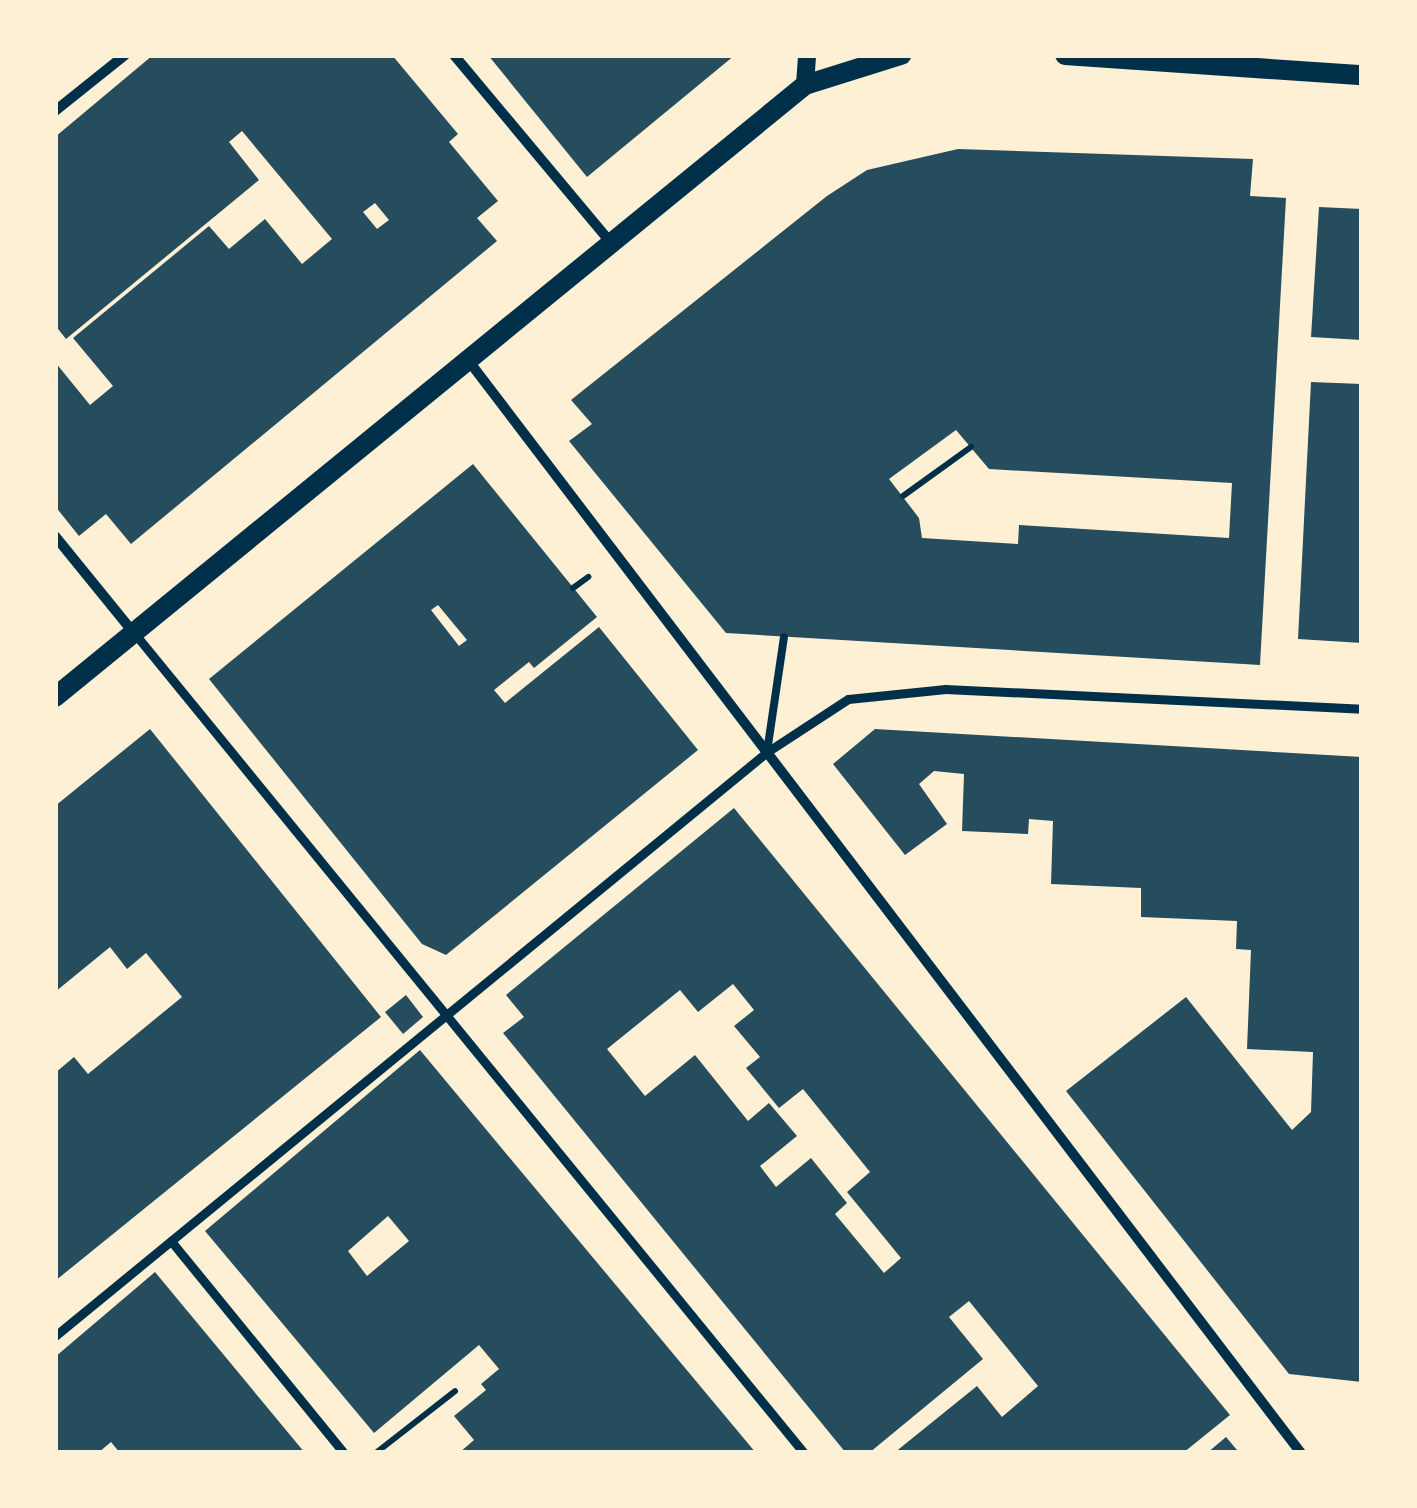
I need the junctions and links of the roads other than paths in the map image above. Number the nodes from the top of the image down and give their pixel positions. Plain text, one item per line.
1 (125, 55) edge
2 (454, 55) edge
3 (807, 55) edge
4 (901, 55) edge
5 (1065, 55) edge
6 (1362, 75) edge
7 (805, 85) junction
8 (55, 111) edge
9 (611, 244) junction
10 (468, 360) junction
11 (55, 536) edge
12 (134, 632) junction
13 (784, 636) dead end
14 (55, 696) edge
15 (1362, 709) edge
16 (767, 752) junction
17 (446, 1017) junction
18 (171, 1241) junction
19 (55, 1336) edge
20 (344, 1453) edge
21 (804, 1453) edge
22 (1300, 1453) edge

1 - 8 street
2 - 9 street
3 - 7 street
4 - 7 main road
5 - 6 main road
7 - 9 main road
9 - 10 main road
10 - 12 main road
10 - 16 street
11 - 12 street
12 - 14 main road
12 - 17 street
13 - 16 lane
15 - 16 street
16 - 17 street
16 - 22 street
17 - 18 street
17 - 21 street
18 - 19 street
18 - 20 street

